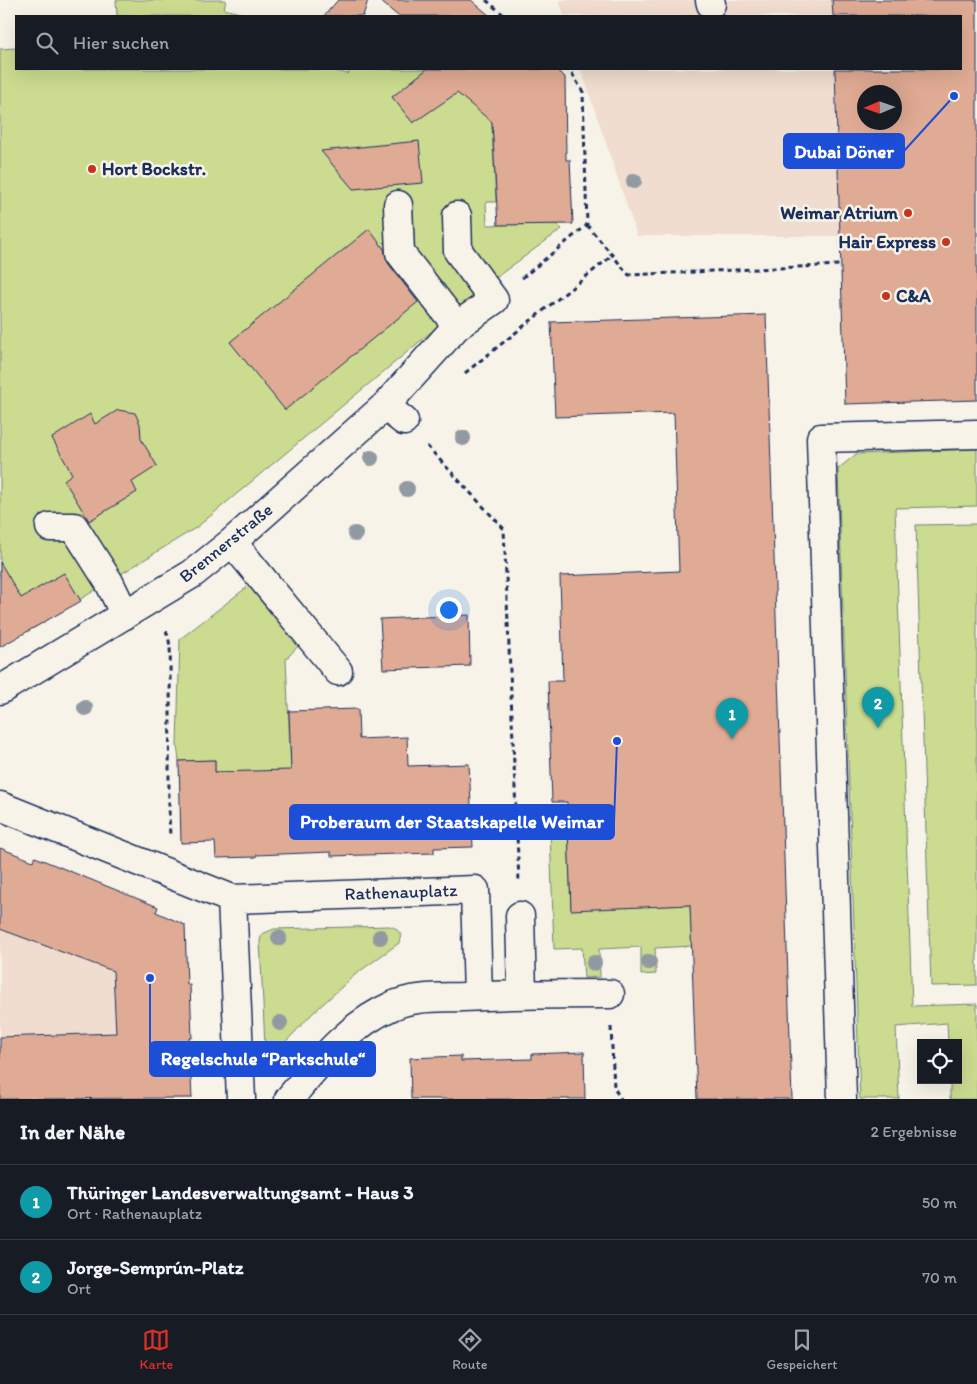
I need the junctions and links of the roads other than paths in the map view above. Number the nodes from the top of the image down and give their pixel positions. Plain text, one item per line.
1 (398, 206) dead end
2 (457, 216) dead end
3 (457, 326) junction
4 (977, 434) edge
5 (50, 528) dead end
6 (232, 542) junction
7 (125, 615) junction
8 (338, 671) dead end
9 (0, 690) edge
10 (0, 806) edge
11 (232, 898) junction
12 (520, 916) road end
13 (522, 994) junction
14 (610, 994) road end
15 (478, 996) junction
16 (241, 1099) edge
17 (289, 1099) edge
18 (842, 1099) edge

1 - 3 street
2 - 3 street, Brennerstraße
3 - 6 street, Brennerstraße
4 - 18 street
5 - 7 street
6 - 7 street, Brennerstraße
6 - 8 street
7 - 9 street, Brennerstraße
10 - 11 street, Rathenauplatz
11 - 15 street, Rathenauplatz
11 - 16 street
12 - 13 street
13 - 14 street
13 - 15 street
15 - 17 street

